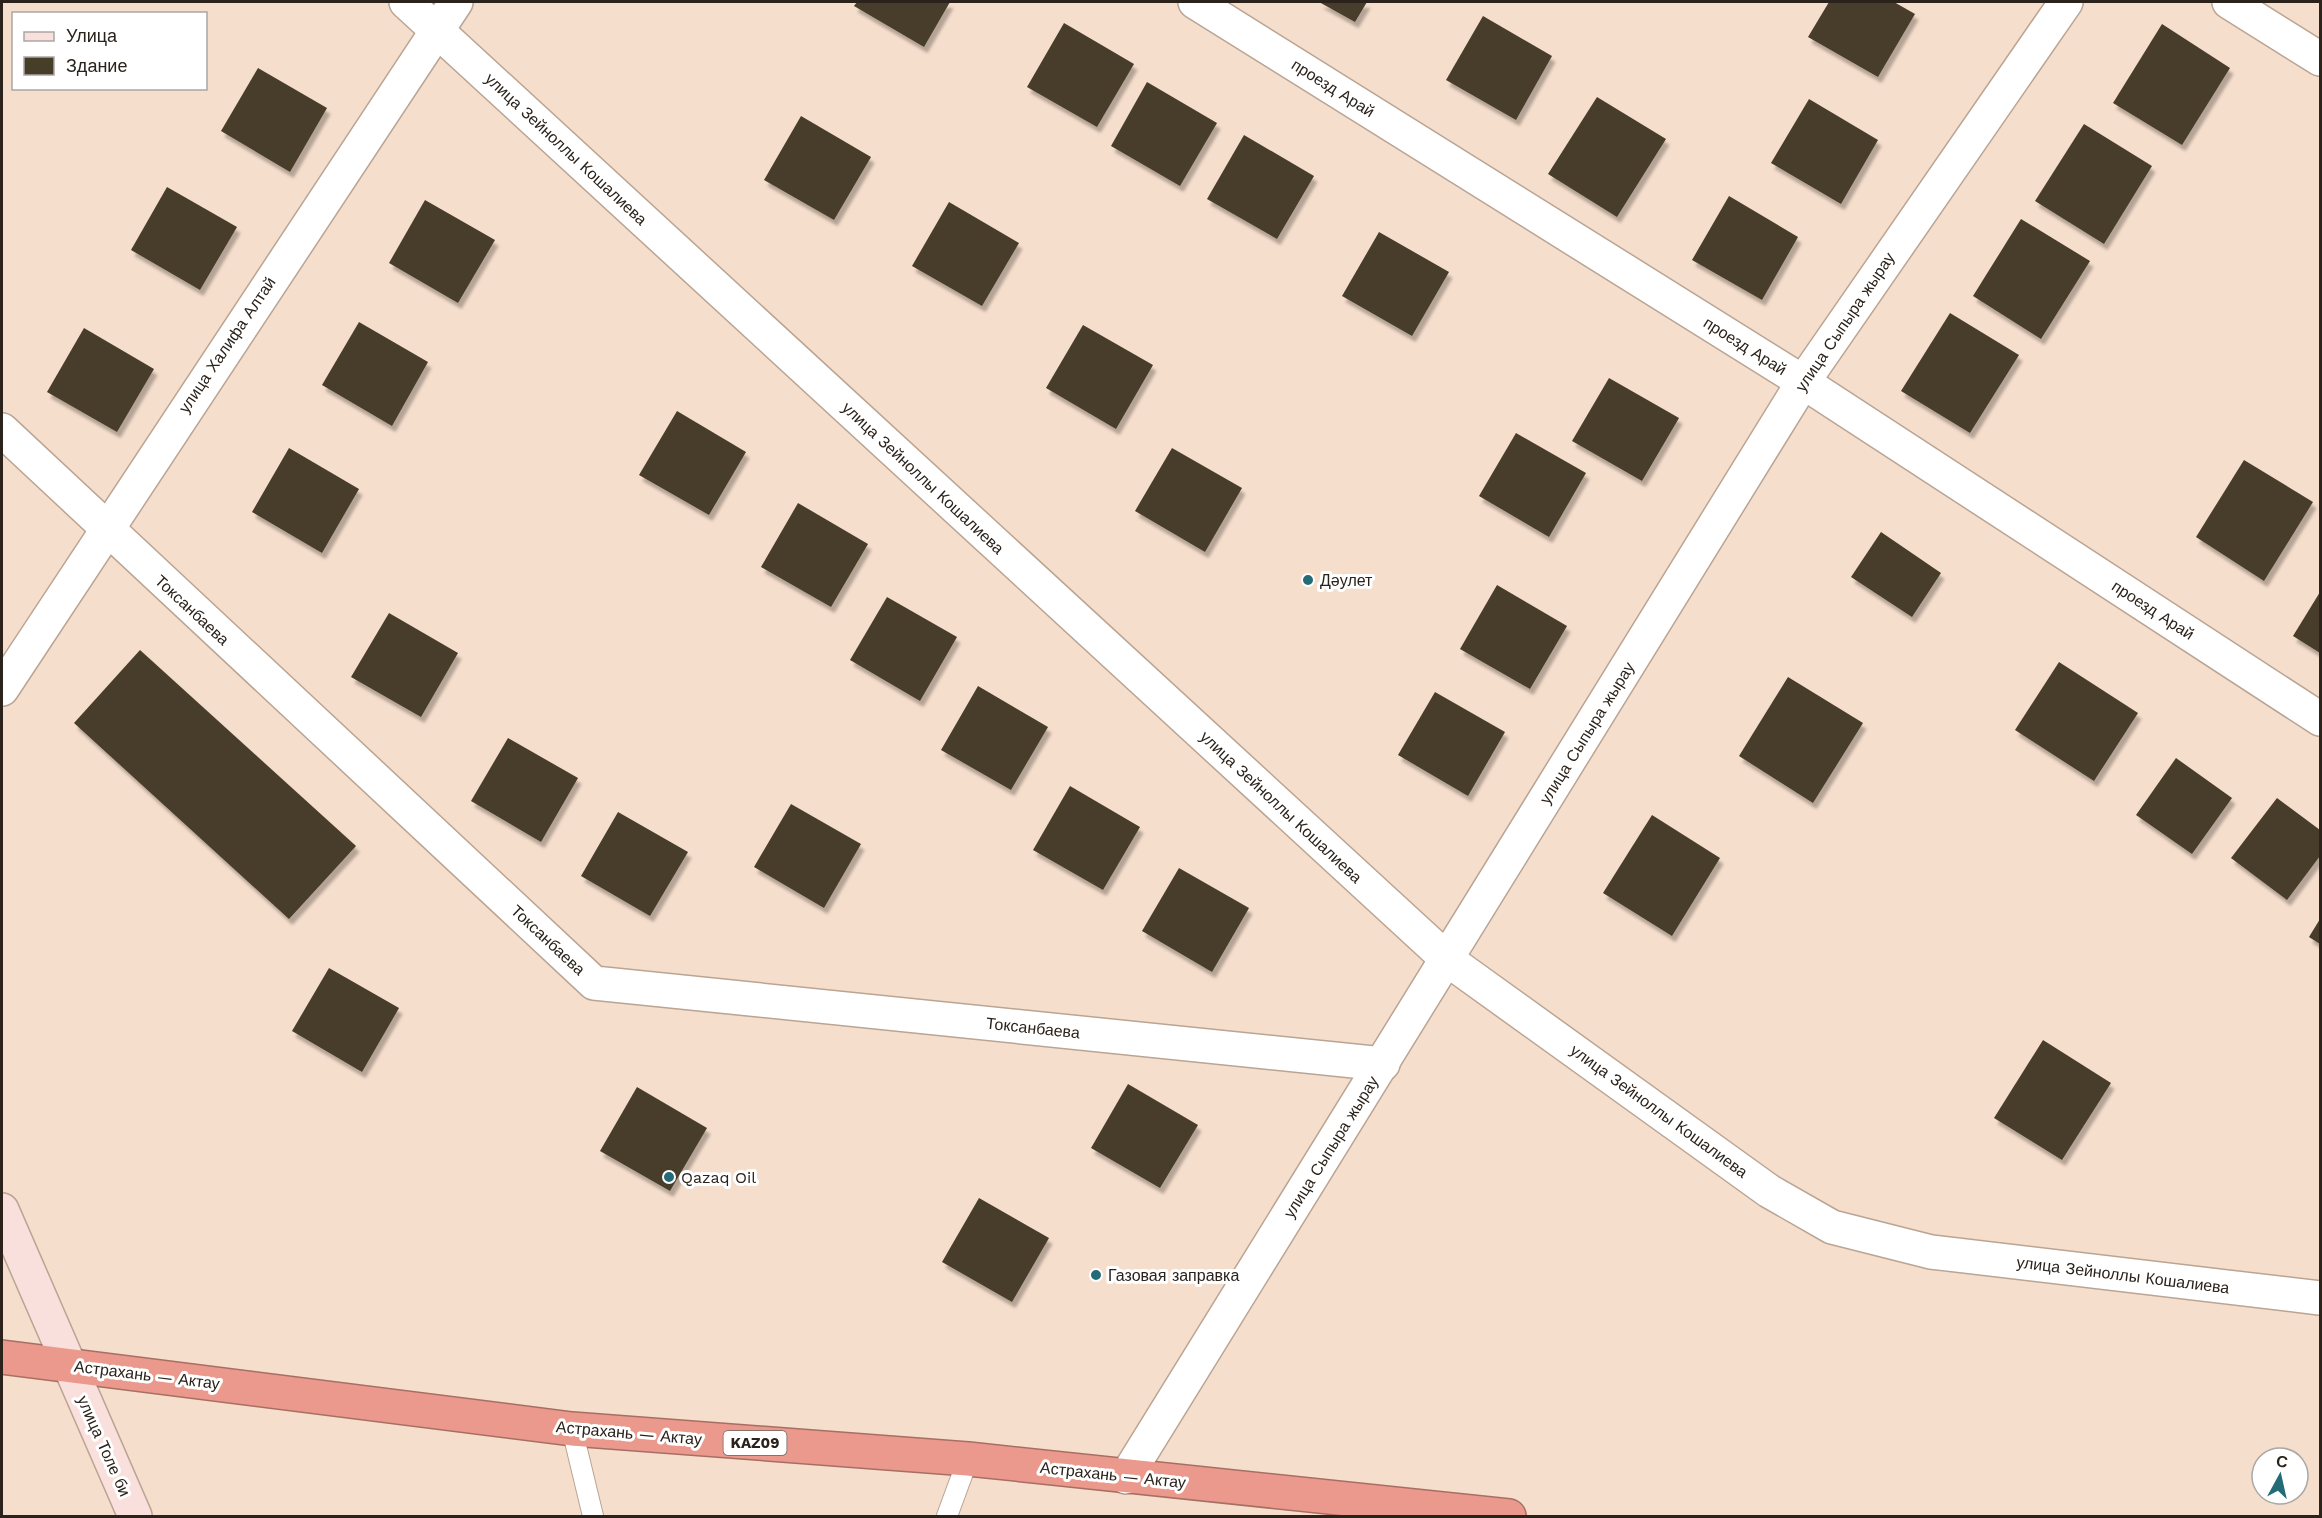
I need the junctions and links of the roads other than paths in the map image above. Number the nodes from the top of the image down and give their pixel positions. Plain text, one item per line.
1 (406, 2) edge
2 (456, 2) edge
3 (1195, 2) edge
4 (2066, 2) edge
5 (2229, 2) edge
6 (436, 30) junction
7 (2320, 59) edge
8 (1803, 382) junction
9 (2, 430) edge
10 (105, 529) junction
11 (2, 689) edge
12 (2320, 719) edge
13 (1448, 960) junction
14 (1383, 1064) junction
15 (2, 1210) edge
16 (2320, 1298) edge
17 (2, 1357) edge
18 (69, 1364) junction
19 (572, 1429) junction
20 (968, 1459) junction
21 (1126, 1477) junction
22 (135, 1516) edge
23 (593, 1516) edge
24 (947, 1516) edge
25 (1509, 1516) edge

1 - 6 street, улица Зейноллы Кошалиева
2 - 6 street, улица Халифа Алтай
3 - 8 street, проезд Арай
4 - 8 street, улица Сыпыра жырау
5 - 7 street
6 - 10 street, улица Халифа Алтай
6 - 13 street, улица Зейноллы Кошалиева
8 - 12 street, проезд Арай
8 - 13 street, улица Сыпыра жырау
9 - 10 street, Токсанбаева
10 - 11 street, улица Халифа Алтай
10 - 14 street, Токсанбаева
13 - 14 street, улица Сыпыра жырау
13 - 16 street, улица Зейноллы Кошалиева
14 - 21 street, улица Сыпыра жырау
15 - 18 street, улица Толе би
17 - 18 highway, Астрахань — Актау / KAZ09
18 - 19 highway, Астрахань — Актау / KAZ09
18 - 22 street, улица Толе би
19 - 20 highway, Астрахань — Актау / KAZ09
19 - 23 lane
20 - 21 highway, Астрахань — Актау / KAZ09
20 - 24 lane
21 - 25 highway, Астрахань — Актау / KAZ09

